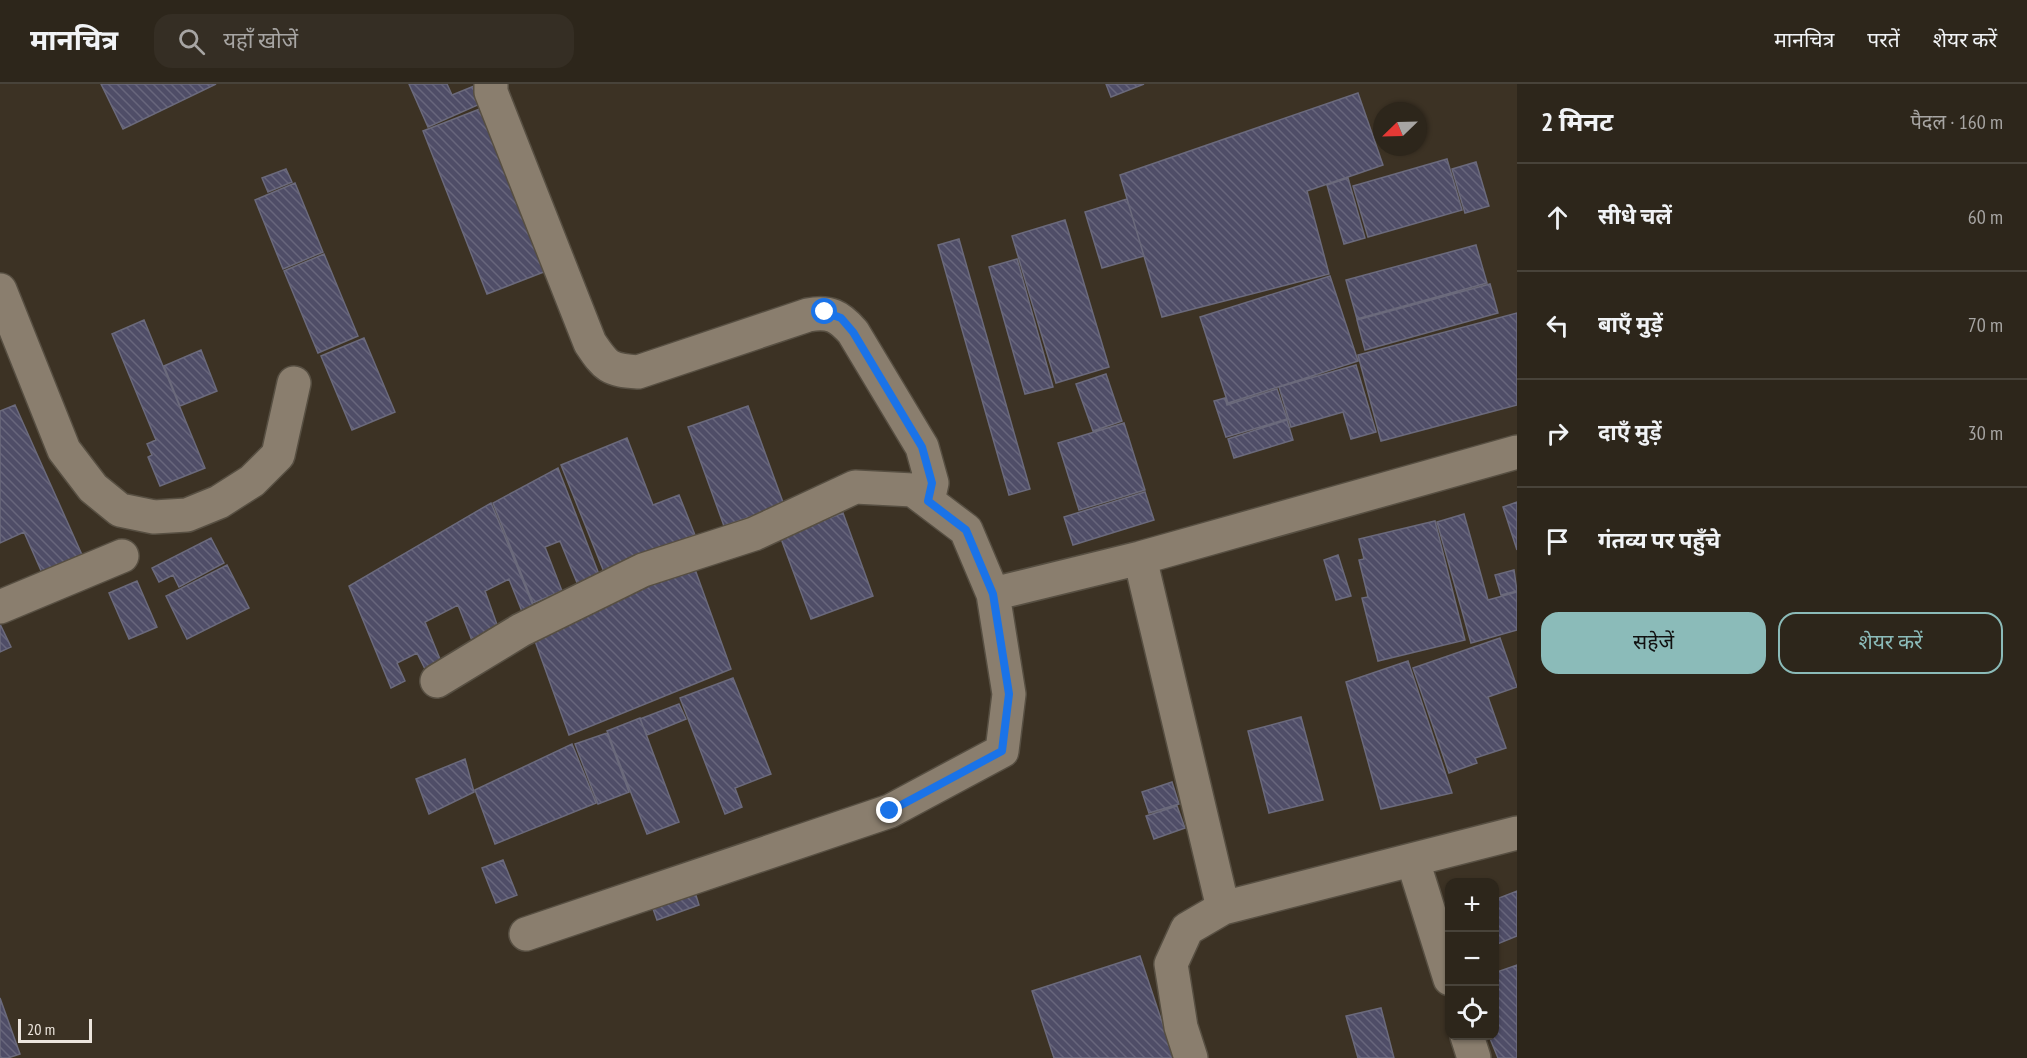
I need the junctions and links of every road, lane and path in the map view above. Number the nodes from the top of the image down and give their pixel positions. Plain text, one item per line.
1 (491, 84) edge
2 (0, 290) edge
3 (294, 383) dead end
4 (1517, 452) edge
5 (928, 501) junction
6 (122, 556) dead end
7 (1140, 558) junction
8 (993, 594) junction
9 (0, 607) edge
10 (438, 681) dead end
11 (1517, 833) edge
12 (1413, 861) junction
13 (1223, 908) junction
14 (526, 934) dead end
15 (1445, 966) edge
16 (1469, 1040) edge
17 (1191, 1058) edge
18 (1474, 1058) edge

1 - 5 street
2 - 3 street
4 - 7 street
5 - 8 street
5 - 10 street
6 - 9 street
7 - 8 street
7 - 13 street
8 - 14 street
11 - 12 street
12 - 13 street
12 - 15 street
13 - 17 street
16 - 18 street

